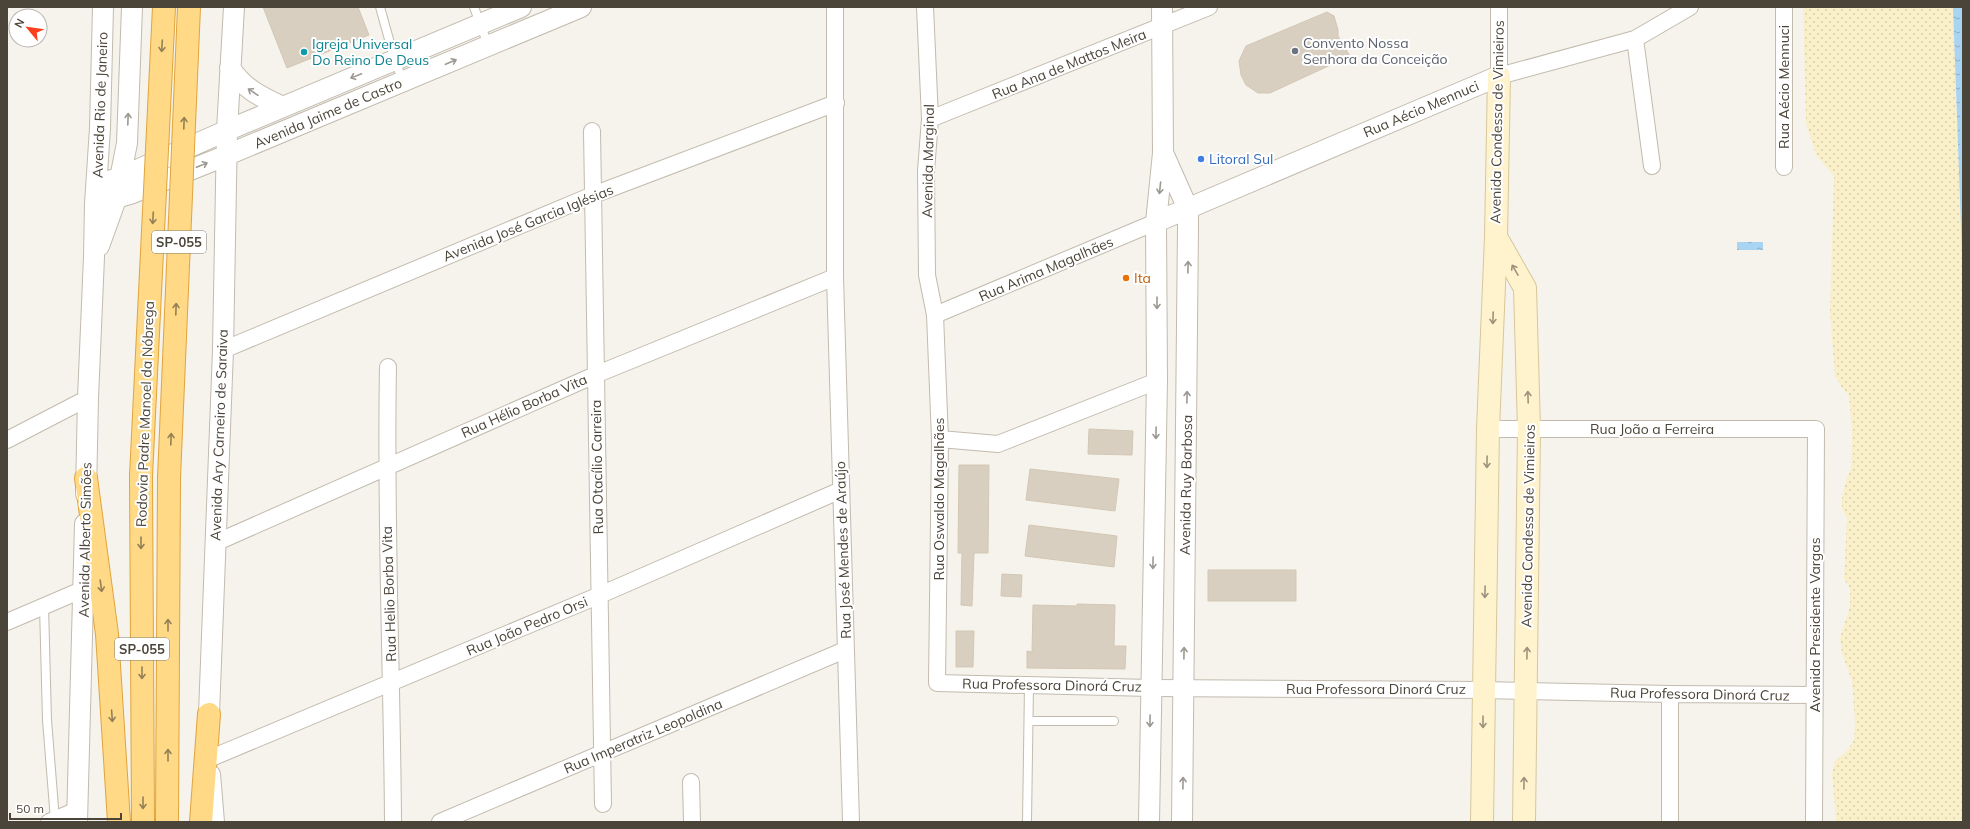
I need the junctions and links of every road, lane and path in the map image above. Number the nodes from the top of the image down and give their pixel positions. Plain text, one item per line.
1 (103, 7) edge
2 (132, 7) edge
3 (164, 7) edge
4 (189, 7) edge
5 (234, 7) edge
6 (380, 7) edge
7 (521, 7) edge
8 (582, 7) edge
9 (835, 7) edge
10 (925, 7) edge
11 (1162, 7) edge
12 (1209, 7) edge
13 (1499, 7) edge
14 (1690, 7) edge
15 (1784, 7) edge
16 (477, 16) edge
17 (1162, 27) junction
18 (1635, 39) junction
19 (488, 46) junction
20 (395, 61) junction
21 (230, 68) junction
22 (1499, 76) junction
23 (404, 82) junction
24 (836, 103) junction
25 (283, 107) junction
26 (930, 120) junction
27 (227, 130) junction
28 (592, 130) dead end
29 (127, 143) junction
30 (1163, 153) junction
31 (227, 155) junction
32 (159, 159) junction
33 (1652, 166) dead end
34 (1784, 167) dead end
35 (121, 177) junction
36 (140, 190) junction
37 (96, 194) junction
38 (593, 195) junction
39 (116, 199) junction
40 (1188, 209) junction
41 (108, 222) junction
42 (1156, 222) junction
43 (1496, 237) junction
44 (94, 257) junction
45 (836, 277) junction
46 (935, 315) junction
47 (223, 350) junction
48 (388, 366) dead end
49 (595, 375) junction
50 (1157, 381) junction
51 (88, 398) junction
52 (1816, 428) joint
53 (1488, 429) junction
54 (1529, 429) junction
55 (940, 439) junction
56 (7, 440) edge
57 (386, 467) junction
58 (86, 478) junction
59 (841, 490) junction
60 (215, 543) junction
61 (84, 589) junction
62 (600, 595) junction
63 (44, 606) junction
64 (7, 622) edge
65 (845, 650) junction
66 (392, 683) junction
67 (937, 683) joint
68 (1029, 685) junction
69 (1151, 688) junction
70 (1184, 688) junction
71 (1483, 690) junction
72 (1526, 690) junction
73 (1670, 694) junction
74 (1815, 695) junction
75 (209, 714) junction
76 (1028, 721) junction
77 (1114, 721) dead end
78 (602, 754) junction
79 (211, 758) junction
80 (691, 782) dead end
81 (603, 804) dead end
82 (77, 816) edge
83 (52, 821) edge
84 (119, 822) edge
85 (143, 822) edge
86 (167, 822) edge
87 (201, 822) edge
88 (216, 822) edge
89 (393, 822) edge
90 (440, 822) edge
91 (692, 822) edge
92 (851, 822) edge
93 (1027, 822) edge
94 (1149, 822) edge
95 (1182, 822) edge
96 (1482, 822) edge
97 (1524, 822) edge
98 (1670, 822) edge
99 (1814, 822) edge

1 - 37 street, Avenida Rio de Janeiro
29 -> 2 street, Avenida Rio de Janeiro
3 -> 85 highway, Rodovia Padre Manoel da Nóbrega / SP-055, bridge
86 -> 4 highway, Rodovia Padre Manoel da Nóbrega / SP-055, bridge
5 - 21 street
6 - 20 lane
7 - 16 street, Avenida Jaime de Castro
8 - 19 street, Avenida Jaime de Castro
9 - 24 street
10 - 26 street, Avenida Marginal
11 - 17 street, Avenida Ruy Barbosa
12 - 17 street, Rua Ana de Mattos Meira
13 - 22 street, Avenida Condessa de Vimieiros
14 - 18 street, Rua Aécio Mennuci
15 - 34 street, Rua Aécio Mennuci
16 - 19 lane
16 - 20 street, Avenida Jaime de Castro
17 - 26 street, Rua Ana de Mattos Meira
17 - 30 street, Avenida Ruy Barbosa
18 - 22 street, Rua Aécio Mennuci
18 - 33 street
23 -> 19 street, Avenida Jaime de Castro
20 - 23 lane
20 -> 25 street, Avenida Jaime de Castro
25 -> 21 street
21 - 27 street
22 - 40 street, Rua Aécio Mennuci
22 - 43 main road, Avenida Condessa de Vimieiros
23 - 31 street, Avenida Jaime de Castro
24 - 38 street, Avenida José Garcia Iglésias
24 - 45 street, Rua José Mendes de Araújo
25 - 27 street, Avenida Jaime de Castro
26 - 46 street, Avenida Marginal
27 - 31 street, Avenida Ary Carneiro de Saraiva
27 - 32 street, Avenida Jaime de Castro
28 - 38 street, Rua Otacílio Carreira
29 - 32 street
29 - 35 street, Avenida Rio de Janeiro
30 - 40 street, Avenida Ruy Barbosa
30 -> 42 street, Avenida Ruy Barbosa
36 -> 31 street, Avenida Jaime de Castro
31 - 47 street, Avenida Ary Carneiro de Saraiva
32 - 35 street, Avenida Jaime de Castro
35 - 37 street, Avenida Jaime de Castro
35 - 39 street, Avenida Rio de Janeiro
36 - 39 street, Avenida Jaime de Castro
36 - 41 street
37 - 39 street, Avenida Jaime de Castro
37 - 44 street, Avenida Alberto Simões
38 - 47 street, Avenida José Garcia Iglésias
38 - 49 street, Rua Otacílio Carreira
39 - 41 street, Avenida Alberto Simões
40 - 42 street, Rua Aécio Mennuci
70 -> 40 street, Avenida Ruy Barbosa
41 - 44 street, Avenida Alberto Simões
42 - 46 street, Rua Arima Magalhães
42 -> 50 street, Avenida Ruy Barbosa
43 -> 53 main road, Avenida Condessa de Vimieiros
54 -> 43 main road, Avenida Condessa de Vimieiros
44 - 51 street, Avenida Alberto Simões
45 - 49 street, Rua Hélio Borba Vita
45 - 59 street, Rua José Mendes de Araújo
46 - 55 street, Rua Oswaldo Magalhães
47 - 60 street, Avenida Ary Carneiro de Saraiva
48 - 57 street, Rua Helio Borba Vita
49 - 57 street, Rua Hélio Borba Vita
49 - 62 street, Rua Otacílio Carreira
50 - 55 street
50 -> 69 street, Avenida Ruy Barbosa
51 - 56 street
51 - 58 street, Avenida Alberto Simões
52 - 54 street, Rua João a Ferreira
52 - 74 street, Avenida Presidente Vargas
53 - 54 street, Rua João a Ferreira
53 -> 71 main road, Avenida Condessa de Vimieiros
72 -> 54 main road, Avenida Condessa de Vimieiros
55 - 67 street, Rua Oswaldo Magalhães
57 - 60 street, Rua Hélio Borba Vita
57 - 66 street, Rua Helio Borba Vita
58 - 61 street, Avenida Alberto Simões
58 -> 84 highway
59 - 62 street, Rua João Pedro Orsi
59 - 65 street, Rua José Mendes de Araújo
60 - 75 street, Avenida Ary Carneiro de Saraiva
61 - 63 street
61 - 82 street, Avenida Alberto Simões
62 - 66 street, Rua João Pedro Orsi
62 - 78 street, Rua Otacílio Carreira
63 - 64 street
63 - 83 lane
65 - 78 street, Rua Imperatriz Leopoldina
65 - 92 street, Rua José Mendes de Araújo
66 - 79 street, Rua João Pedro Orsi
66 - 89 street, Rua Helio Borba Vita
67 - 68 street, Rua Professora Dinorá Cruz
68 - 69 street, Rua Professora Dinorá Cruz
68 - 76 lane
69 - 70 street, Rua Professora Dinorá Cruz
69 -> 94 street, Avenida Ruy Barbosa
70 - 71 street, Rua Professora Dinorá Cruz
95 -> 70 street, Avenida Ruy Barbosa
71 - 72 street, Rua Professora Dinorá Cruz
71 -> 96 main road, Avenida Condessa de Vimieiros
72 - 73 street, Rua Professora Dinorá Cruz
97 -> 72 main road, Avenida Condessa de Vimieiros
73 - 74 street, Rua Professora Dinorá Cruz
73 - 98 street
74 - 99 street, Avenida Presidente Vargas
75 - 79 street
75 - 87 highway
76 - 77 lane
76 - 93 lane
78 - 81 street, Rua Otacílio Carreira
78 - 90 street, Rua Imperatriz Leopoldina
79 - 88 street
80 - 91 street
82 - 83 street

